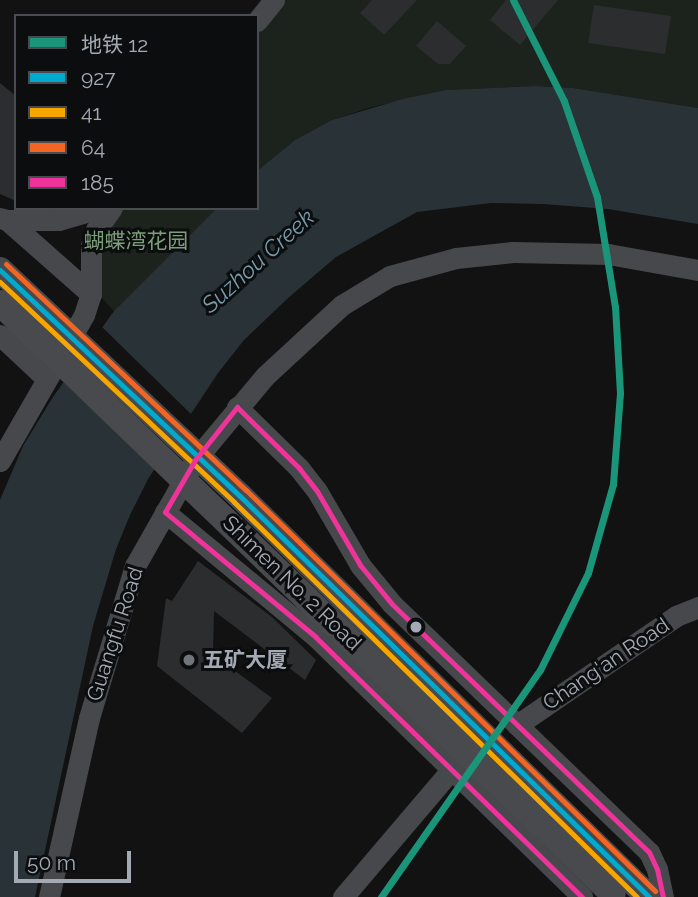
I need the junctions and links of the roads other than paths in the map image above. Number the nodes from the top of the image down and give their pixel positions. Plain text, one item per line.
1 (274, 0) edge
2 (259, 19) edge
3 (93, 210) edge
4 (111, 210) edge
5 (4, 219) edge
6 (0, 270) edge
7 (698, 271) edge
8 (90, 294) junction
9 (0, 303) edge
10 (0, 335) edge
11 (47, 379) junction
12 (237, 407) junction
13 (0, 461) edge
14 (165, 512) junction
15 (698, 607) edge
16 (517, 725) junction
17 (452, 769) junction
18 (620, 890) edge
19 (49, 897) edge
20 (343, 897) edge
21 (582, 897) edge
22 (649, 897) edge
23 (663, 897) edge

1 - 2 street
3 - 5 street
4 - 8 street
5 - 8 street
6 - 18 main road, Shimen No. 2 Road, bridge
7 - 12 street, Guangfu Road
8 - 11 street
9 - 18 main road, Shimen No. 2 Road, bridge
10 - 11 street
11 - 13 street
12 - 14 street, Guangfu Road
12 - 16 street
14 - 17 street
14 - 19 street, Guangfu Road
15 - 16 street, Chang'an Road
16 - 23 street
17 - 20 street
17 - 21 street
18 - 22 main road

